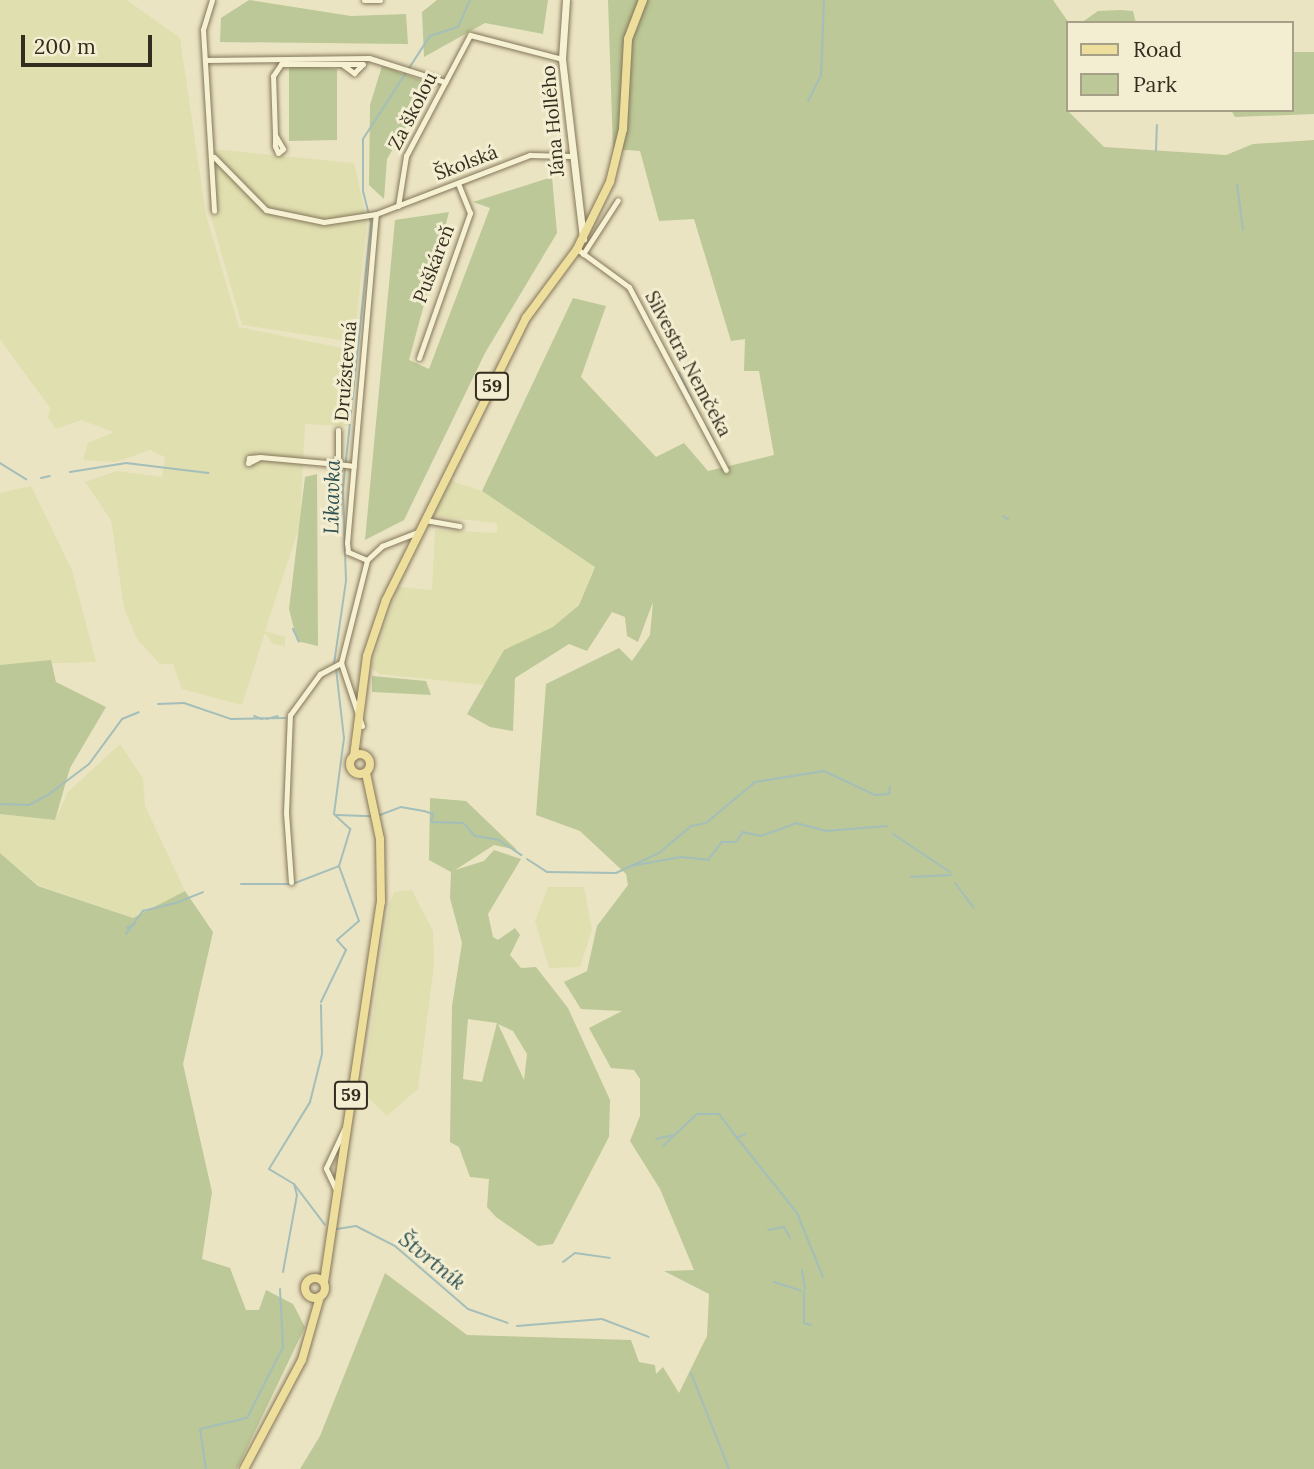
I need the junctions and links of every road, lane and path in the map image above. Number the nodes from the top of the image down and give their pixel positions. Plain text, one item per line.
1 (212, 0) edge
2 (364, 0) edge
3 (380, 0) edge
4 (566, 0) edge
5 (643, 0) edge
6 (369, 58) junction
7 (562, 59) junction
8 (205, 60) junction
9 (445, 82) junction
10 (275, 135) dead end
11 (570, 156) junction
12 (214, 157) junction
13 (458, 184) junction
14 (618, 200) dead end
15 (398, 206) junction
16 (214, 211) dead end
17 (376, 214) junction
18 (583, 239) junction
19 (580, 252) junction
20 (419, 358) dead end
21 (338, 430) dead end
22 (260, 457) dead end
23 (338, 464) junction
24 (354, 466) junction
25 (726, 470) dead end
26 (336, 515) dead end
27 (425, 520) junction
28 (459, 526) dead end
29 (420, 531) junction
30 (367, 560) junction
31 (337, 664) junction
32 (362, 726) junction
33 (359, 745) junction
34 (365, 755) junction
35 (354, 756) junction
36 (361, 773) junction
37 (291, 882) dead end
38 (347, 1123) junction
39 (337, 1192) junction
40 (326, 1255) junction
41 (311, 1278) junction
42 (324, 1282) junction
43 (308, 1296) junction
44 (320, 1297) junction
45 (313, 1322) junction
46 (244, 1469) edge

1 - 8 street
2 - 3 street
4 - 7 street, Jána Hollého
5 - 18 main road, 59
6 - 8 street
6 - 9 street
6 - 10 street
7 - 9 street, Za školou
7 - 11 street, Jána Hollého
8 - 12 street
9 - 15 street, Za školou
11 - 13 street, Školská
11 - 18 street, Jána Hollého
12 - 16 street
12 - 17 street, Školská
13 - 15 street, Školská
13 - 20 street, Puškáreň
14 - 19 street
15 - 17 street, Školská
17 - 24 street, Družstevná
18 - 19 main road, 59
19 - 25 street, Silvestra Nemčeka
19 - 27 main road, 59
21 - 23 street
22 - 23 street
23 - 24 street
23 - 26 street
24 - 30 street, Družstevná
27 - 28 street
27 - 29 main road, 59
29 - 30 street
29 - 32 main road, 59
30 - 31 street
31 - 32 street
31 - 37 street
32 - 33 main road, 59
33 - 34 main road, 59
33 - 35 main road, 59
34 - 35 main road
34 - 36 main road, 59
35 - 36 main road, 59
36 - 38 main road, 59
38 - 39 main road, 59
38 - 39 street
39 - 40 main road, 59
40 - 41 main road, 59
40 - 42 main road, 59
41 - 42 main road
41 - 43 main road, 59
42 - 44 main road, 59
43 - 44 main road
43 - 45 main road, 59
44 - 45 main road, 59
45 - 46 main road, 59

